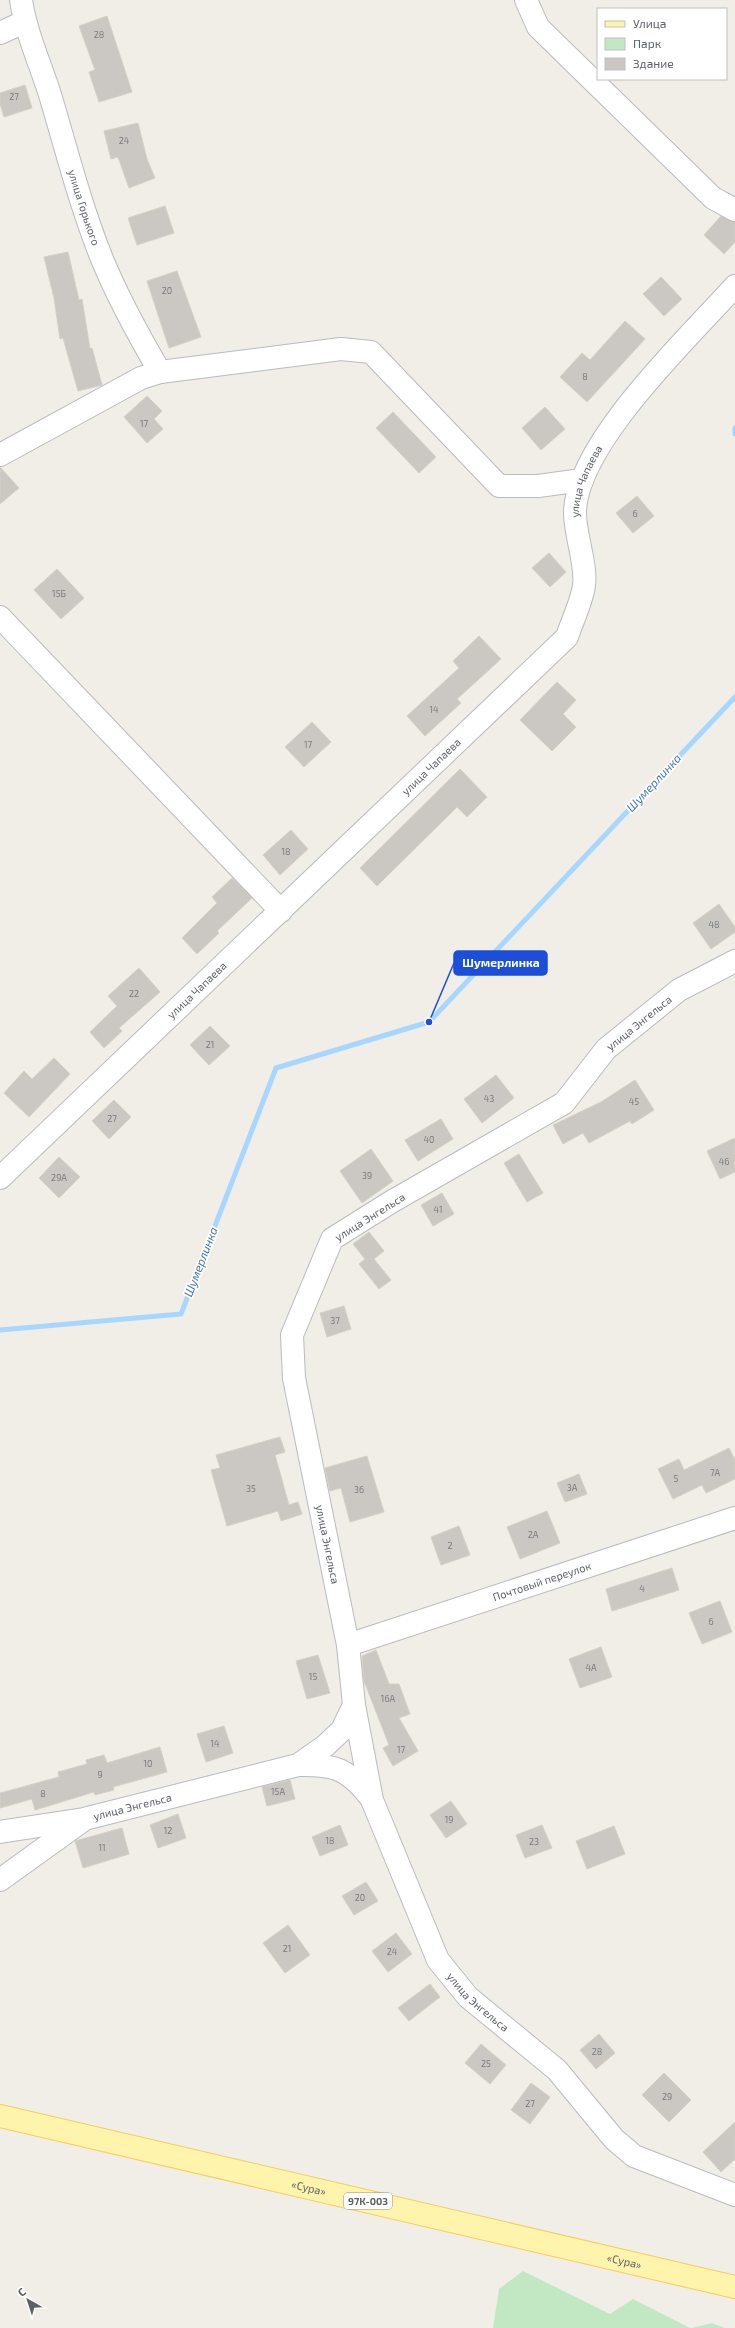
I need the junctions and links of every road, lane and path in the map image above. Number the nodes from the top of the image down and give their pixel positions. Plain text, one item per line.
1 (21, 0) edge
2 (526, 0) edge
3 (24, 22) junction
4 (0, 33) edge
5 (735, 210) edge
6 (735, 286) edge
7 (160, 372) junction
8 (0, 455) edge
9 (582, 480) junction
10 (0, 617) edge
11 (281, 910) junction
12 (735, 961) edge
13 (0, 1178) edge
14 (735, 1518) edge
15 (348, 1645) junction
16 (354, 1705) junction
17 (298, 1765) junction
18 (372, 1800) junction
19 (84, 1819) junction
20 (0, 1832) edge
21 (0, 1880) edge
22 (0, 2116) edge
23 (735, 2195) edge
24 (735, 2287) edge

1 - 3 street, улица Горького
2 - 5 street
3 - 4 street
3 - 7 street, улица Горького
6 - 9 street, улица Чапаева
7 - 8 street
7 - 9 street
9 - 11 street, улица Чапаева
10 - 11 street
11 - 13 street, улица Чапаева
12 - 15 street, улица Энгельса
14 - 15 street, Почтовый переулок
15 - 16 street, улица Энгельса
16 - 17 street, улица Энгельса
16 - 18 street, улица Энгельса
17 - 18 street
17 - 19 street, улица Энгельса
18 - 23 street, улица Энгельса
19 - 20 street, улица Энгельса
19 - 21 street
22 - 24 main road, «Сура» / 97К-003

